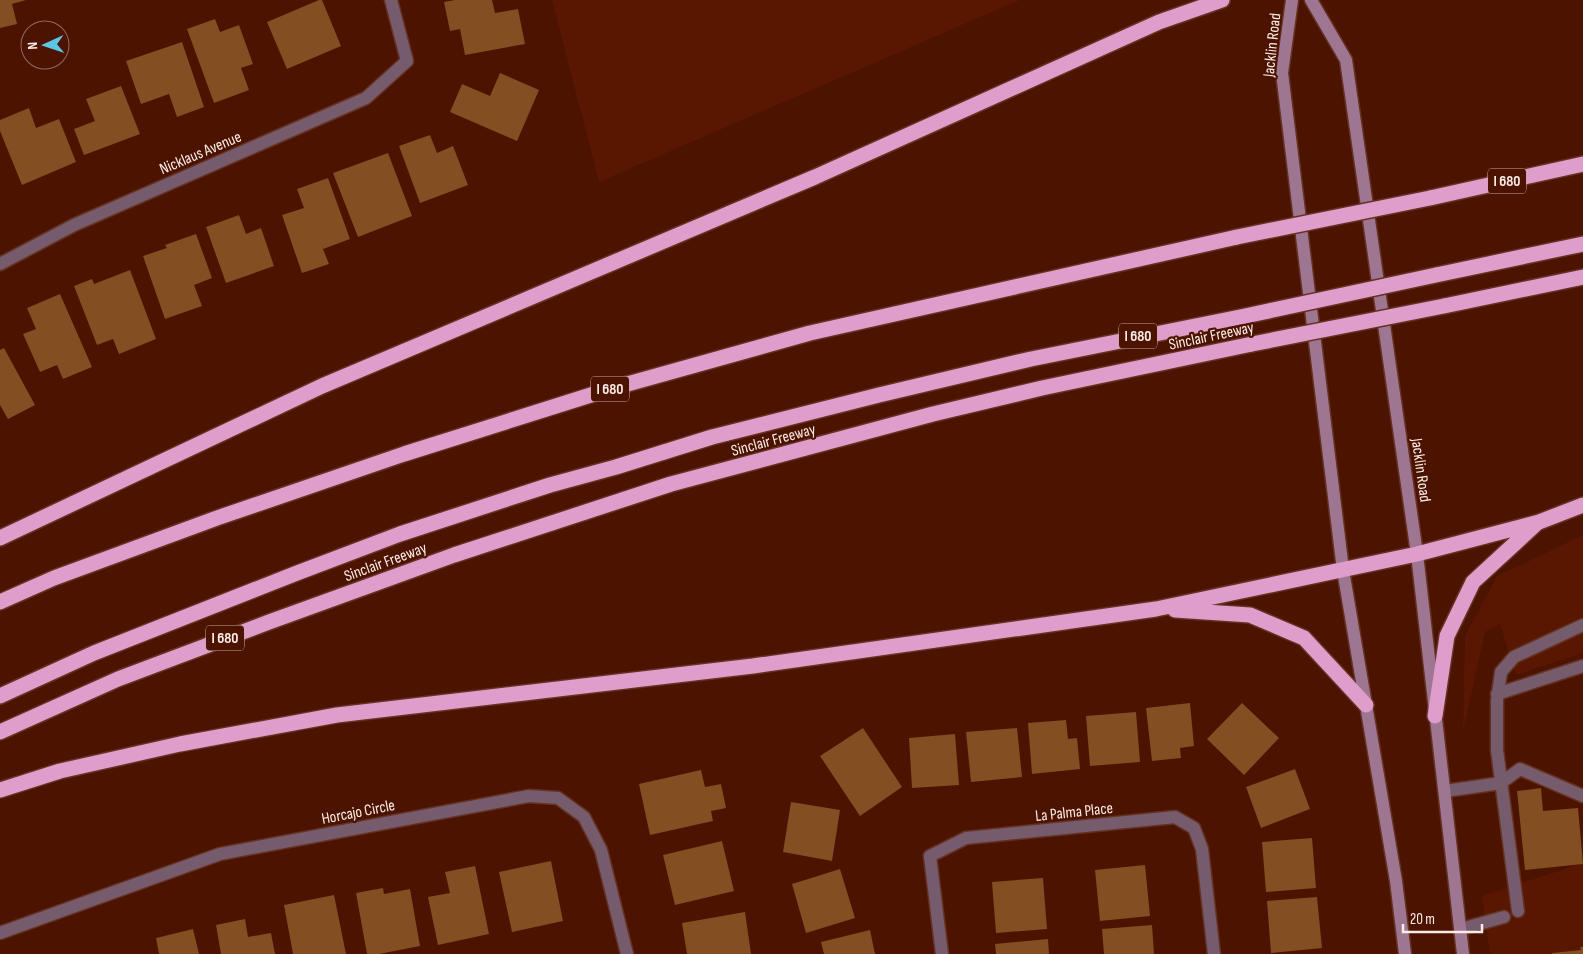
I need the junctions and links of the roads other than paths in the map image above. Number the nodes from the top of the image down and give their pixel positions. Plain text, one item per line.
1 (391, 0) edge
2 (1222, 0) edge
3 (1292, 0) edge
4 (1311, 0) edge
5 (1583, 164) edge
6 (1583, 244) edge
7 (0, 264) edge
8 (1583, 277) edge
9 (1583, 504) edge
10 (1539, 522) junction
11 (0, 538) edge
12 (1417, 554) junction
13 (1343, 570) junction
14 (0, 602) edge
15 (1156, 609) junction
16 (1583, 625) edge
17 (1583, 666) edge
18 (1497, 694) junction
19 (0, 696) edge
20 (1366, 705) junction
21 (1436, 716) junction
22 (0, 732) edge
23 (1501, 783) junction
24 (0, 790) edge
25 (1445, 791) junction
26 (1583, 796) edge
27 (1518, 911) dead end
28 (1504, 916) dead end
29 (1461, 929) junction
30 (0, 933) edge
31 (627, 954) edge
32 (942, 954) edge
33 (1214, 954) edge
34 (1405, 954) edge
35 (1464, 954) edge

1 - 7 street, Nicklaus Avenue
2 - 11 highway
3 - 13 main road, Jacklin Road
4 - 12 main road, Jacklin Road
5 - 14 highway, I 680, bridge
6 - 19 highway, I 680, bridge
8 - 22 highway, Sinclair Freeway / I 680, bridge
9 - 10 highway
10 - 12 highway
10 - 21 highway
12 - 13 highway
12 - 21 main road, Jacklin Road
13 - 15 highway
13 - 20 main road, Jacklin Road
15 - 20 highway
15 - 24 highway
16 - 18 street
17 - 18 street
18 - 23 street
20 - 34 main road, Jacklin Road
21 - 25 main road, Jacklin Road
23 - 25 street
23 - 26 street
23 - 27 street
25 - 29 main road, Jacklin Road
28 - 29 street
29 - 35 main road, Jacklin Road
30 - 31 street, Horcajo Circle
32 - 33 street, La Palma Place

